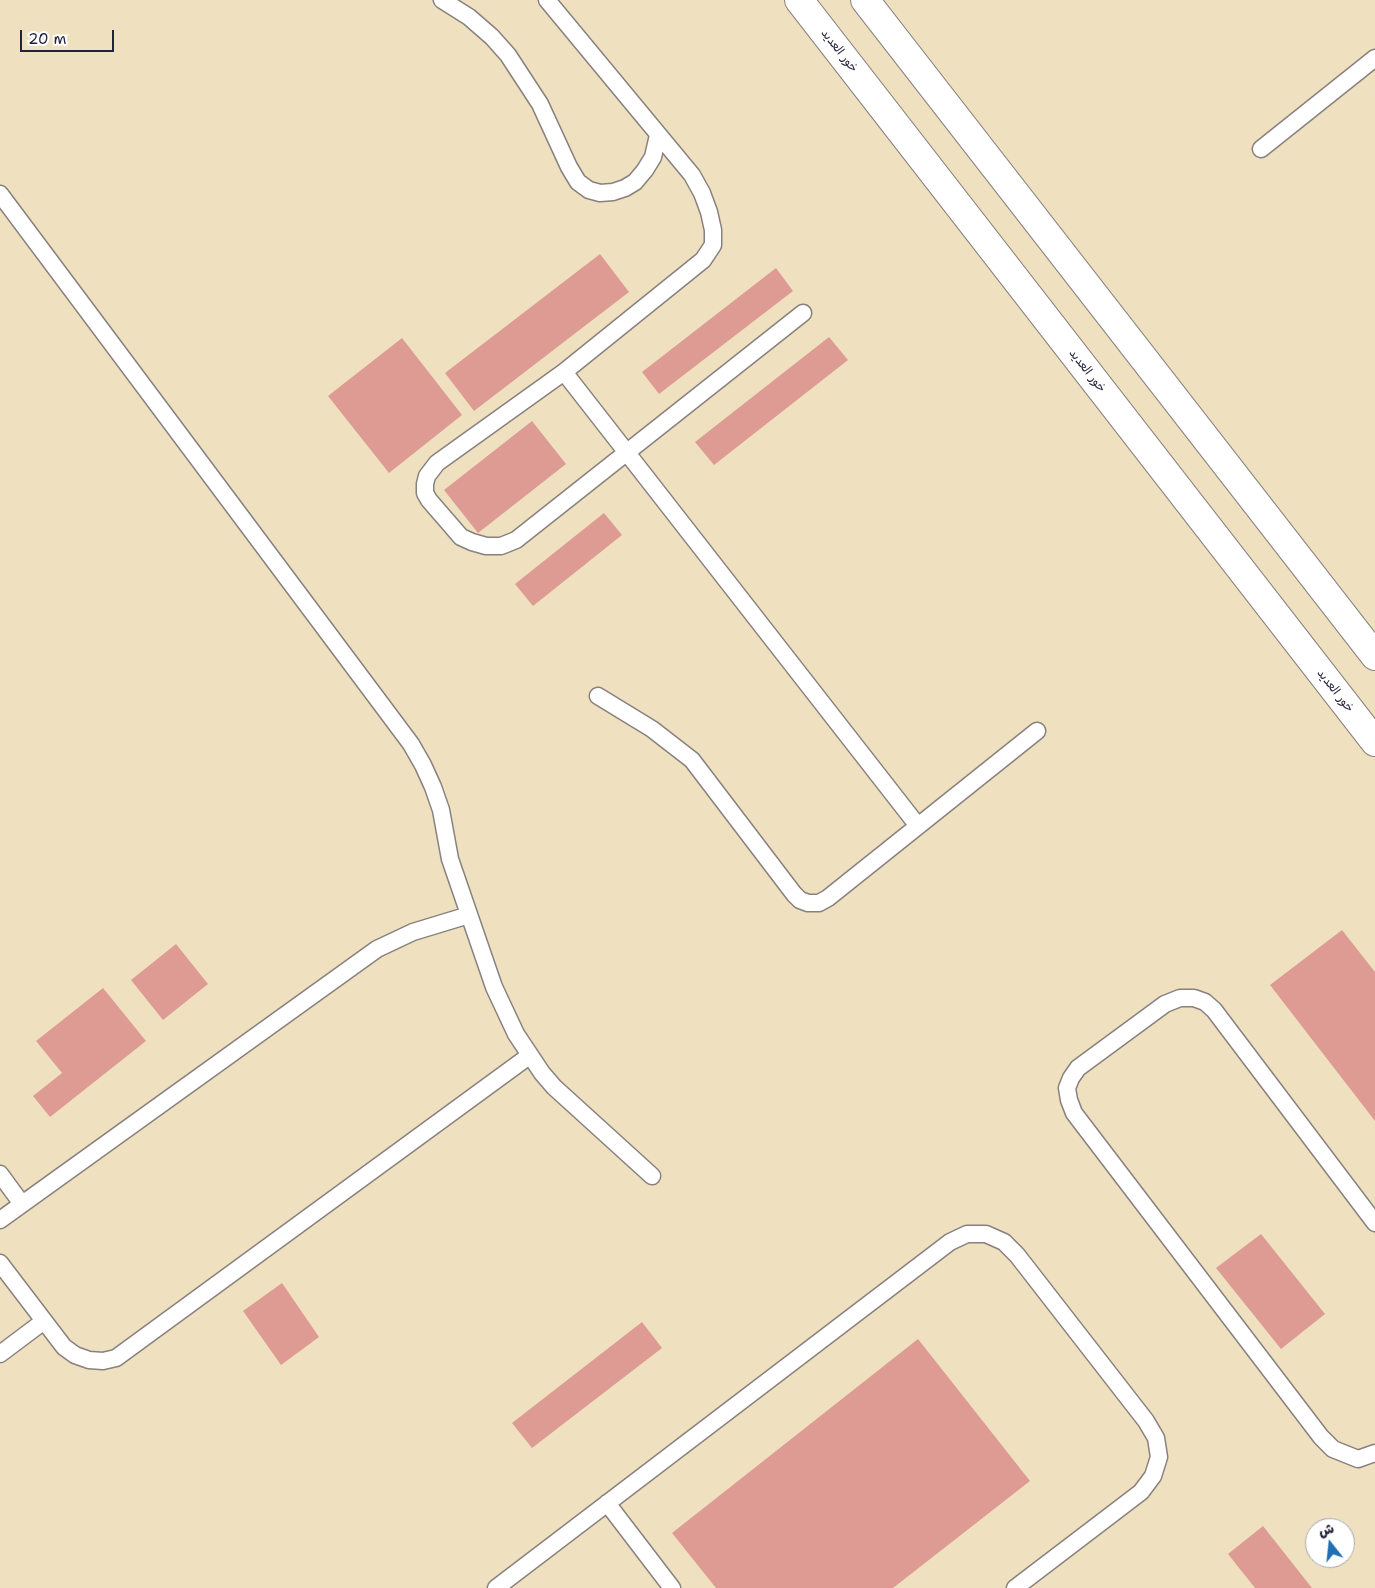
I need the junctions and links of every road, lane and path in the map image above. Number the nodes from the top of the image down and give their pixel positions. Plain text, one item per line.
1 (442, 0) edge
2 (547, 0) edge
3 (799, 0) edge
4 (865, 0) edge
5 (1375, 58) edge
6 (658, 135) junction
7 (1261, 149) dead end
8 (0, 194) edge
9 (803, 313) dead end
10 (564, 372) junction
11 (626, 452) junction
12 (1375, 656) edge
13 (598, 696) dead end
14 (1037, 731) dead end
15 (1375, 742) edge
16 (918, 826) junction
17 (469, 914) junction
18 (529, 1056) junction
19 (0, 1174) edge
20 (652, 1176) dead end
21 (22, 1204) junction
22 (0, 1220) edge
23 (1375, 1223) edge
24 (0, 1263) edge
25 (44, 1321) junction
26 (0, 1354) edge
27 (1375, 1453) edge
28 (607, 1503) junction
29 (496, 1588) edge
30 (672, 1588) edge
31 (1016, 1588) edge

1 - 6 lane
2 - 6 lane
3 - 15 street, خور العديد
4 - 12 street
5 - 7 lane
6 - 10 lane
8 - 17 lane
9 - 11 lane
10 - 11 lane
10 - 11 lane
11 - 16 lane
13 - 16 lane
14 - 16 lane
17 - 18 lane
17 - 21 lane
18 - 20 lane
18 - 25 lane
19 - 21 lane
21 - 22 lane
23 - 27 lane
24 - 25 lane
25 - 26 lane
28 - 29 lane
28 - 30 lane
28 - 31 lane

